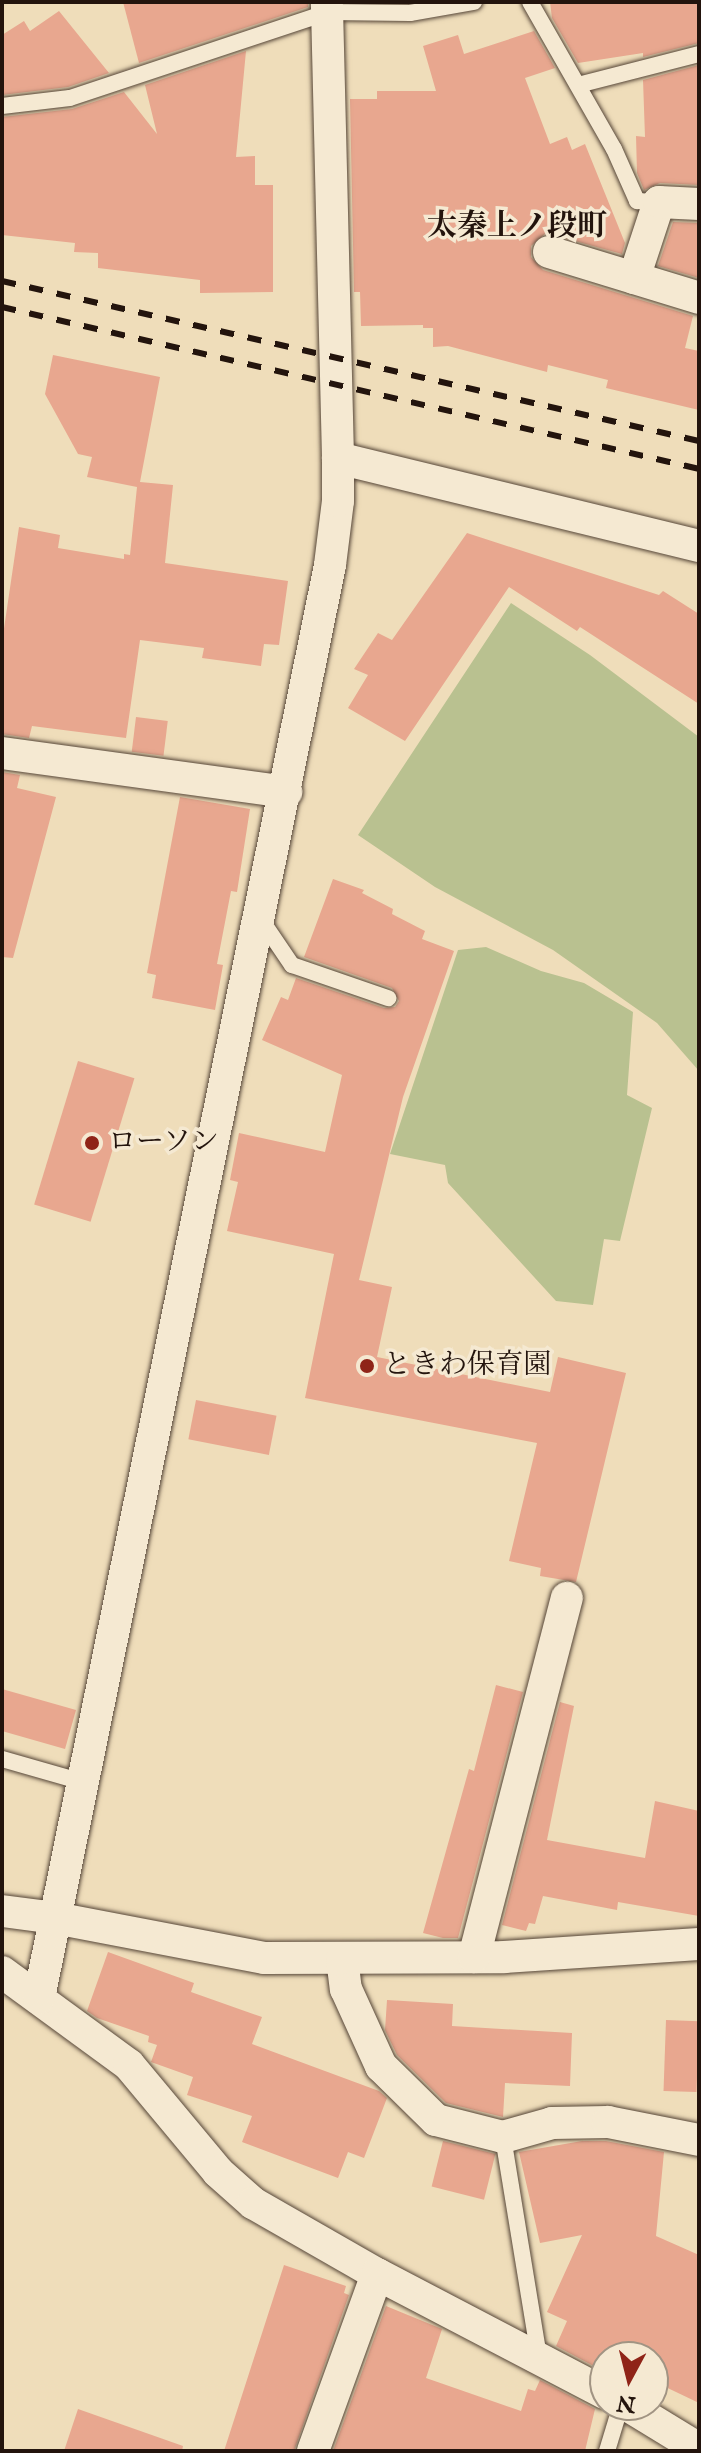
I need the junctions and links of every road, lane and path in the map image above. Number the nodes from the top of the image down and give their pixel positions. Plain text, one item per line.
1 (474, 2) edge
2 (530, 2) edge
3 (328, 7) edge
4 (699, 54) edge
5 (578, 85) junction
6 (2, 106) edge
7 (659, 202) junction
8 (699, 204) edge
9 (549, 252) dead end
10 (634, 278) junction
11 (699, 298) edge
12 (338, 458) junction
13 (699, 546) edge
14 (2, 753) edge
15 (286, 792) junction
16 (260, 918) junction
17 (388, 998) dead end
18 (567, 1598) dead end
19 (2, 1759) edge
20 (83, 1782) junction
21 (2, 1911) edge
22 (55, 1918) junction
23 (699, 1944) edge
24 (474, 1957) junction
25 (342, 1958) junction
26 (2, 1972) edge
27 (39, 1998) junction
28 (503, 2137) junction
29 (699, 2140) edge
30 (377, 2274) junction
31 (539, 2358) junction
32 (589, 2385) edge
33 (618, 2421) edge
34 (651, 2421) edge
35 (699, 2449) edge
36 (313, 2451) edge
37 (607, 2451) edge

1 - 3 lane
2 - 5 lane
3 - 6 lane
3 - 12 street
4 - 5 lane
5 - 7 lane
7 - 8 street
7 - 10 street
9 - 10 street
10 - 11 street
12 - 13 street
12 - 15 street
14 - 15 street
15 - 16 street
16 - 17 lane
16 - 20 street
18 - 24 street
19 - 20 lane
20 - 22 street
21 - 22 street
22 - 25 street
22 - 27 street
23 - 24 street
24 - 25 street
25 - 28 street
26 - 27 street
27 - 30 street
28 - 29 street
28 - 31 lane
30 - 31 street
30 - 36 street
31 - 32 street
33 - 37 lane
34 - 35 street

